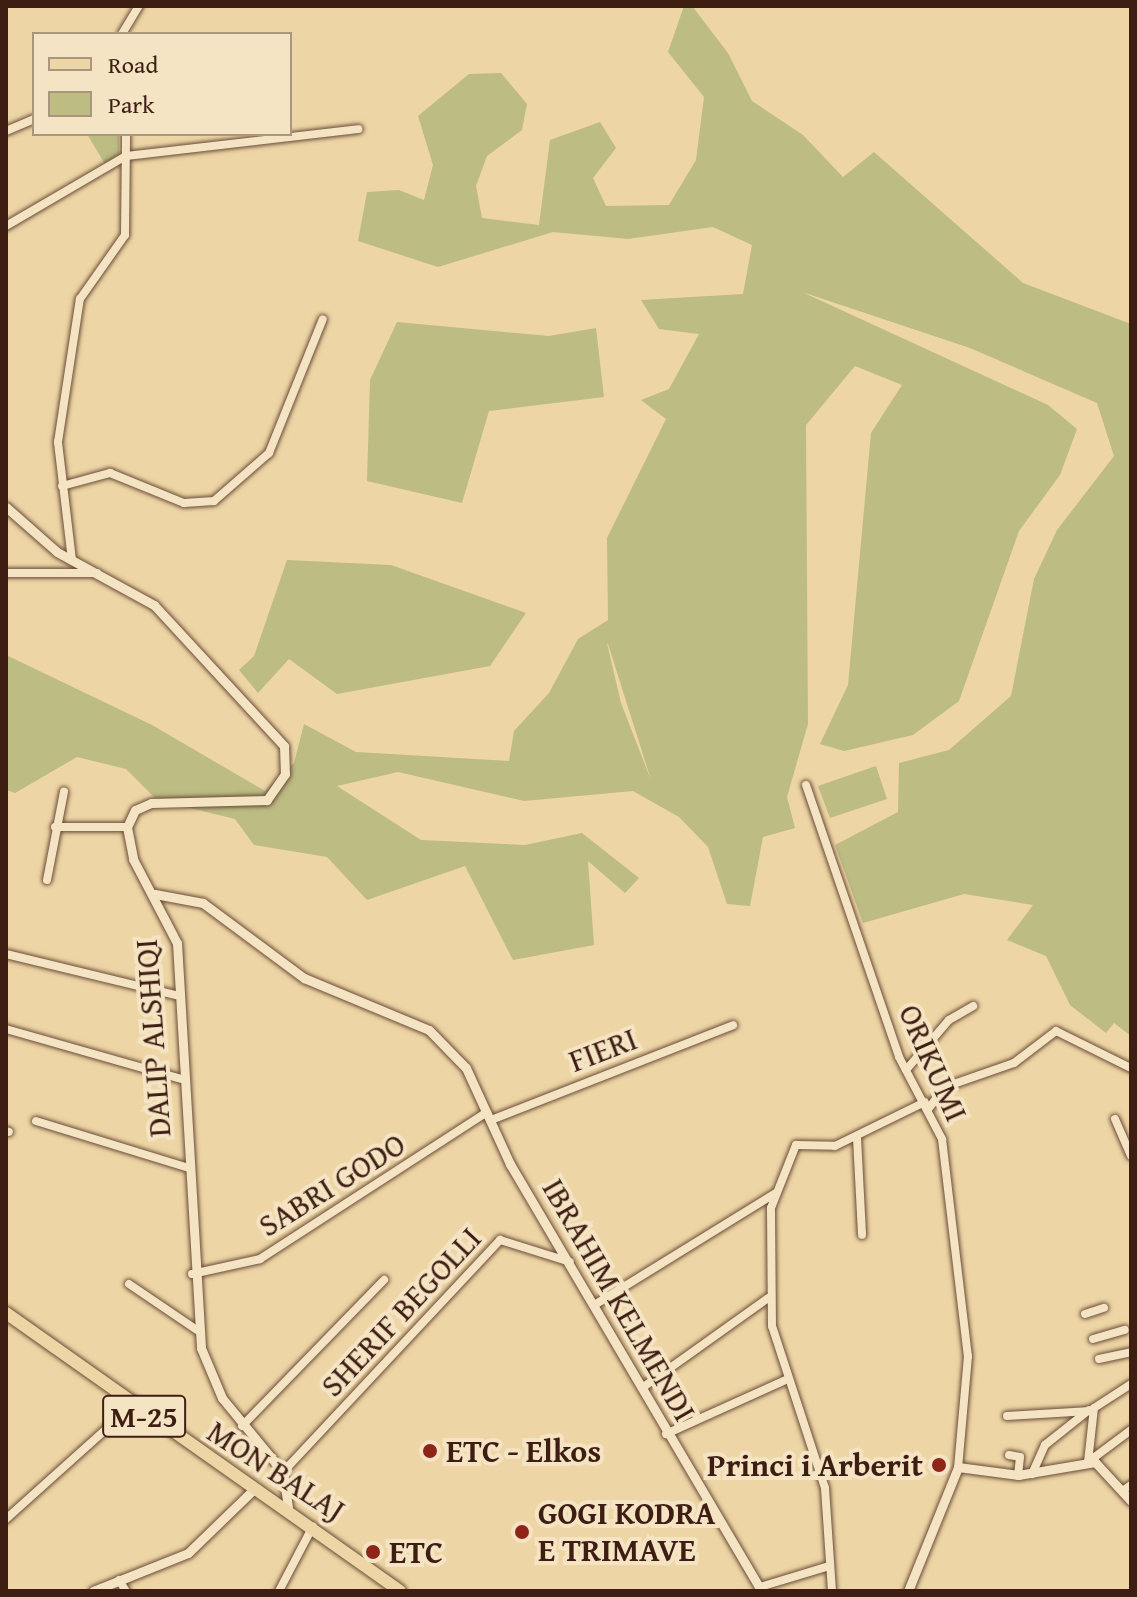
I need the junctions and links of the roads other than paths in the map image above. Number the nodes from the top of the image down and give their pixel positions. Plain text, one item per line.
1 (139, 6) edge
2 (123, 32) edge
3 (32, 120) edge
4 (358, 129) dead end
5 (6, 131) edge
6 (126, 136) edge
7 (126, 156) junction
8 (6, 226) edge
9 (323, 319) dead end
10 (62, 486) junction
11 (6, 507) edge
12 (72, 560) junction
13 (6, 573) edge
14 (97, 573) junction
15 (806, 785) dead end
16 (64, 792) dead end
17 (55, 827) junction
18 (127, 827) junction
19 (47, 880) dead end
20 (155, 894) junction
21 (6, 954) edge
22 (179, 996) junction
23 (973, 1006) dead end
24 (733, 1025) dead end
25 (6, 1029) edge
26 (1131, 1068) edge
27 (906, 1070) junction
28 (181, 1079) junction
29 (927, 1105) junction
30 (489, 1116) junction
31 (1115, 1119) dead end
32 (36, 1121) dead end
33 (857, 1138) junction
34 (1131, 1156) edge
35 (189, 1168) junction
36 (776, 1193) junction
37 (862, 1235) dead end
38 (571, 1262) junction
39 (192, 1274) junction
40 (384, 1280) dead end
41 (129, 1284) dead end
42 (768, 1298) junction
43 (596, 1304) junction
44 (1104, 1308) dead end
45 (6, 1313) edge
46 (1085, 1314) dead end
47 (197, 1330) junction
48 (1125, 1330) dead end
49 (1093, 1339) dead end
50 (1131, 1352) edge
51 (1099, 1359) dead end
52 (788, 1379) junction
53 (1131, 1384) edge
54 (642, 1388) junction
55 (131, 1407) junction
56 (1091, 1411) junction
57 (1007, 1416) dead end
58 (242, 1426) junction
59 (1131, 1430) edge
60 (665, 1434) junction
61 (1009, 1455) dead end
62 (1088, 1462) junction
63 (958, 1467) junction
64 (283, 1472) junction
65 (1032, 1474) junction
66 (1018, 1475) junction
67 (1127, 1487) edge
68 (255, 1488) junction
69 (1131, 1501) edge
70 (288, 1509) junction
71 (6, 1519) edge
72 (314, 1526) junction
73 (829, 1566) junction
74 (119, 1580) junction
75 (761, 1589) edge
76 (93, 1591) edge
77 (126, 1591) edge
78 (279, 1591) edge
79 (400, 1591) edge
80 (832, 1591) edge
81 (908, 1591) edge

1 - 2 street
3 - 5 street
4 - 7 street
6 - 7 street
7 - 8 street
7 - 10 street
9 - 10 street
10 - 12 street
11 - 12 street
12 - 14 street
13 - 14 street
14 - 18 street
15 - 27 street, ORIKUMI
16 - 17 street
17 - 18 street
17 - 19 street
18 - 20 street, DALIP ALSHIQI
20 - 22 street, DALIP ALSHIQI
20 - 30 street, IBRAHIM KELMENDI
21 - 22 street
22 - 28 street, DALIP ALSHIQI
23 - 27 street
24 - 30 street, FIERI
25 - 28 street
26 - 29 street
27 - 29 street, ORIKUMI
28 - 35 street, DALIP ALSHIQI
29 - 33 street
29 - 63 street, ORIKUMI
30 - 38 street, IBRAHIM KELMENDI
30 - 39 street, SABRI GODO
31 - 34 street
32 - 35 street, DALIP ALSHIQI
33 - 36 street
33 - 37 street
35 - 39 street, DALIP ALSHIQI
36 - 42 street
36 - 43 street
38 - 43 street, IBRAHIM KELMENDI
38 - 64 street, SHERIF BEGOLLI
39 - 47 street, DALIP ALSHIQI
40 - 58 street
41 - 47 street
42 - 52 street
42 - 54 street
43 - 54 street, IBRAHIM KELMENDI
44 - 46 street
45 - 55 main road, MON BALAJ / M-25
47 - 58 street, DALIP ALSHIQI
48 - 49 street
50 - 51 street
52 - 60 street
52 - 73 street
53 - 56 street
54 - 60 street, IBRAHIM KELMENDI
55 - 68 main road, MON BALAJ / M-25
55 - 71 street
56 - 57 street
56 - 62 street
56 - 65 street
58 - 64 street, DALIP ALSHIQI
59 - 62 street
60 - 75 street, IBRAHIM KELMENDI
61 - 66 street
62 - 65 street
62 - 67 street
63 - 66 street
63 - 81 street
64 - 70 street
65 - 66 street
67 - 69 street
68 - 70 main road, MON BALAJ / M-25
68 - 74 street
70 - 72 main road, MON BALAJ / M-25
72 - 78 street
72 - 79 main road, MON BALAJ / M-25
73 - 75 street
73 - 80 street
74 - 76 street
74 - 77 street

